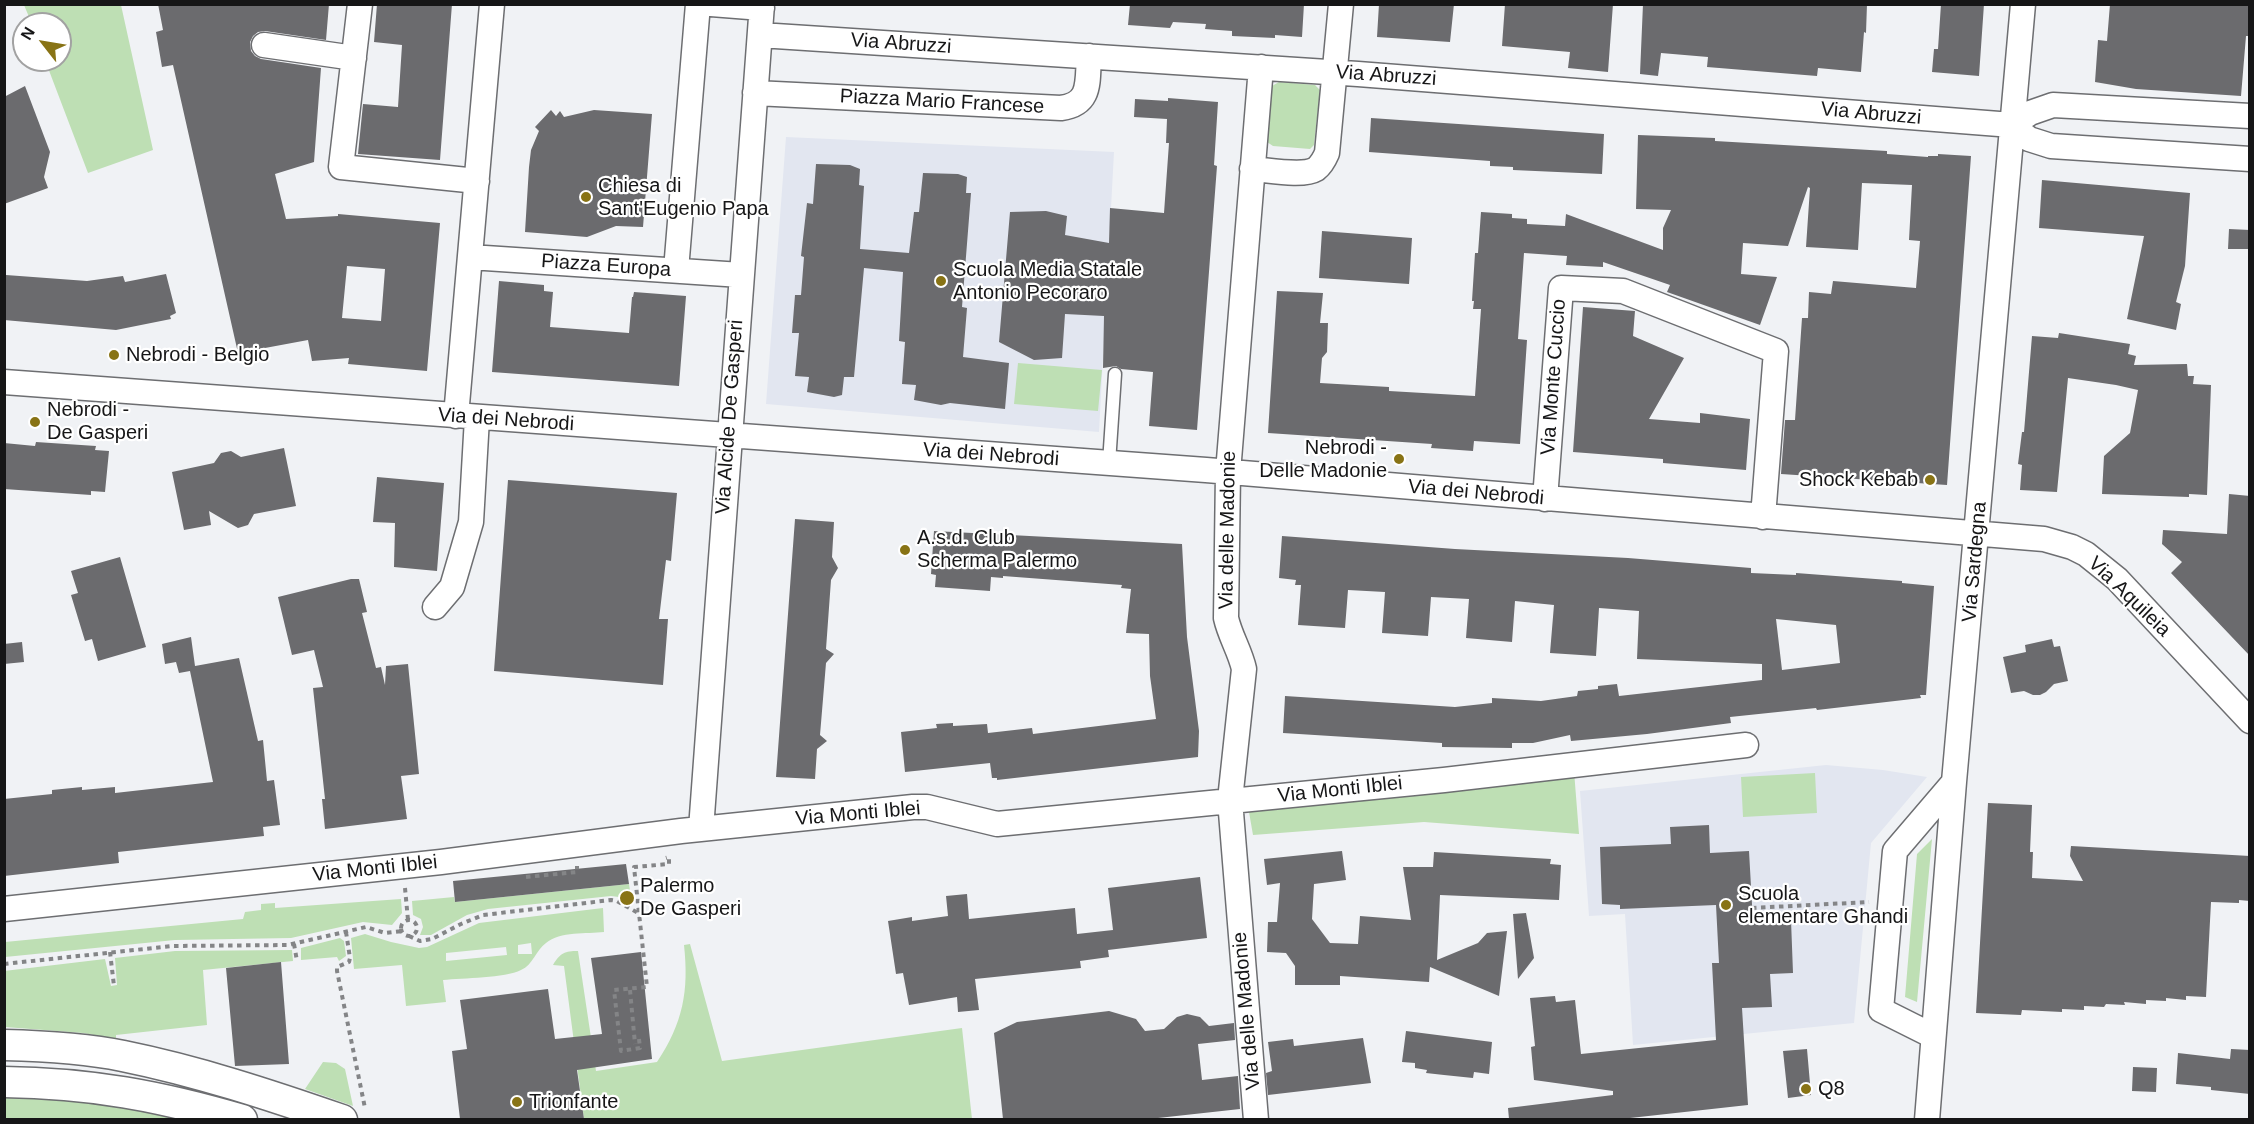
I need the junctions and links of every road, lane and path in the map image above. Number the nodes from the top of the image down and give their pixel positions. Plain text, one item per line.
1 (360, 4) edge
2 (492, 4) edge
3 (698, 4) edge
4 (711, 4) edge
5 (1341, 4) edge
6 (2024, 4) edge
7 (762, 6) edge
8 (760, 35) junction
9 (264, 45) dead end
10 (1089, 56) junction
11 (354, 58) junction
12 (1261, 67) junction
13 (1335, 72) junction
14 (755, 93) junction
15 (2250, 116) edge
16 (2012, 125) junction
17 (2250, 159) edge
18 (1252, 169) junction
19 (477, 181) junction
20 (470, 257) junction
21 (676, 270) junction
22 (741, 275) junction
23 (1115, 374) dead end
24 (4, 382) edge
25 (467, 417) junction
26 (729, 436) junction
27 (1109, 463) junction
28 (1228, 472) junction
29 (1545, 500) junction
30 (1763, 517) junction
31 (1977, 534) junction
32 (435, 607) dead end
33 (2250, 693) edge
34 (2226, 696) junction
35 (2250, 721) edge
36 (1746, 745) dead end
37 (1954, 782) junction
38 (1230, 800) junction
39 (700, 830) junction
40 (658, 858) dead end
41 (577, 872) dead end
42 (526, 877) dead end
43 (404, 884) dead end
44 (1876, 902) dead end
45 (1752, 908) dead end
46 (4, 909) edge
47 (638, 913) junction
48 (408, 920) junction
49 (402, 931) junction
50 (346, 932) junction
51 (409, 936) junction
52 (294, 944) junction
53 (110, 952) junction
54 (297, 961) dead end
55 (4, 963) edge
56 (114, 986) dead end
57 (630, 990) dead end
58 (1933, 1036) junction
59 (639, 1039) dead end
60 (635, 1044) dead end
61 (4, 1045) edge
62 (4, 1082) edge
63 (354, 1117) edge
64 (242, 1119) edge
65 (1256, 1119) edge
66 (1927, 1119) edge

1 - 11 street
2 - 19 street
3 - 21 street
4 - 7 street
5 - 13 street
6 - 16 street, Via Sardegna
7 - 8 street, Via Alcide De Gasperi
8 - 10 street, Via Abruzzi
8 - 14 street, Via Alcide De Gasperi
9 - 11 street
10 - 12 street, Via Abruzzi
10 - 14 street, Piazza Mario Francese
11 - 19 street
12 - 13 street, Via Abruzzi
12 - 18 street, Via delle Madonie
13 - 16 street, Via Abruzzi
13 - 18 street
14 - 22 street, Via Alcide De Gasperi
15 - 16 street
16 - 17 street, Via Abruzzi
16 - 31 street, Via Sardegna
18 - 28 street, Via delle Madonie
19 - 20 street
20 - 21 street, Piazza Europa
20 - 25 street
21 - 22 street, Piazza Europa
22 - 26 street, Via Alcide De Gasperi
23 - 27 lane
24 - 25 street, Via dei Nebrodi
25 - 26 street, Via dei Nebrodi
25 - 32 street
26 - 27 street, Via dei Nebrodi
26 - 39 street, Via Alcide De Gasperi
27 - 28 street, Via dei Nebrodi
28 - 29 street, Via dei Nebrodi
28 - 38 street, Via delle Madonie
29 - 30 street, Via dei Nebrodi
29 - 30 street, Via Monte Cuccio
30 - 31 street, Via dei Nebrodi
31 - 34 street, Via Aquileia
31 - 37 street, Via Sardegna
33 - 34 street
34 - 35 street, Via Aquileia
36 - 38 street, Via Monti Iblei
37 - 58 street, Via Sardegna
37 - 58 street
38 - 39 street, Via Monti Iblei
38 - 65 street, Via delle Madonie
39 - 46 street, Via Monti Iblei
40 - 47 path
41 - 42 path
43 - 48 path
44 - 45 path
47 - 51 path
47 - 59 path
48 - 49 path
48 - 51 path
49 - 50 path
49 - 51 path
50 - 52 path
50 - 63 path
52 - 53 path
52 - 54 path
53 - 55 path
53 - 56 path
57 - 60 path
58 - 66 street, Via Sardegna
61 - 63 street
62 - 64 street

